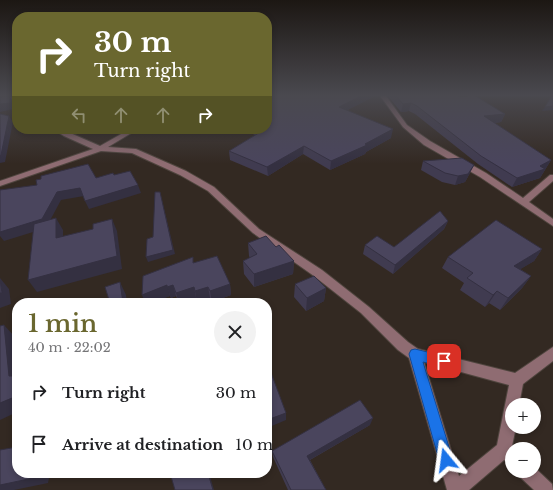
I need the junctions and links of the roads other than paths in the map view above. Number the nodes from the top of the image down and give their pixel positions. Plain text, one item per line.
1 (399, 118) edge
2 (63, 134) edge
3 (126, 134) edge
4 (100, 149) junction
5 (553, 177) edge
6 (0, 184) edge
7 (524, 202) junction
8 (553, 223) edge
9 (553, 353) edge
10 (415, 354) junction
11 (517, 380) junction
12 (513, 398) edge
13 (505, 455) edge
14 (533, 478) edge
15 (456, 490) edge
16 (546, 490) edge

1 - 7 street
2 - 4 street
3 - 4 street
4 - 6 street
4 - 10 street
5 - 7 street
7 - 8 street
9 - 11 street
10 - 11 street
10 - 15 street
11 - 12 street
13 - 15 street
14 - 16 street

